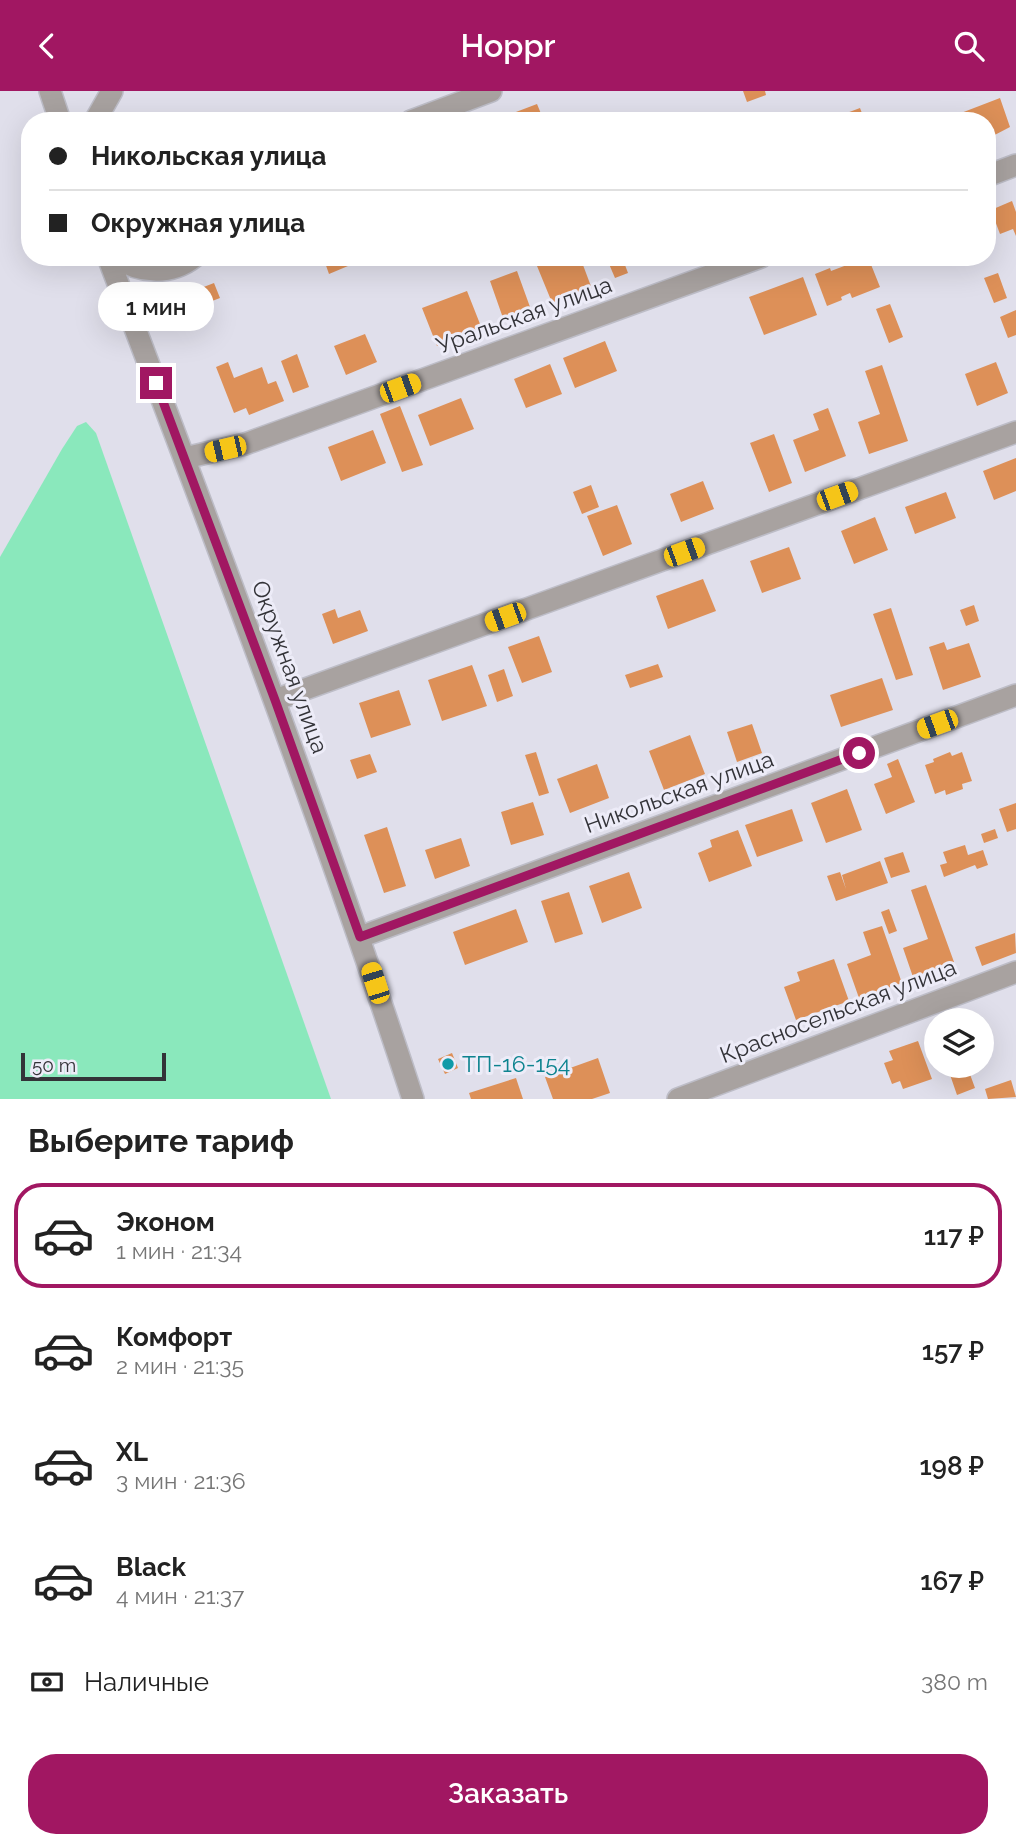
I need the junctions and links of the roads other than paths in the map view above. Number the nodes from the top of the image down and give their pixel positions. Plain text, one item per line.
1 (50, 91) edge
2 (112, 91) edge
3 (491, 91) edge
4 (57, 112) edge
5 (100, 112) edge
6 (435, 112) edge
7 (1016, 165) edge
8 (996, 173) edge
9 (111, 266) edge
10 (131, 266) edge
11 (175, 266) edge
12 (736, 266) edge
13 (1016, 432) edge
14 (184, 458) junction
15 (1016, 695) edge
16 (275, 700) junction
17 (360, 937) junction
18 (1016, 972) edge
19 (413, 1099) edge
20 (678, 1099) edge

1 - 4 street
2 - 5 street
3 - 6 street
7 - 8 street
9 - 14 street, Окружная улица
10 - 11 street
12 - 14 street, Уральская улица
13 - 16 street
14 - 16 street, Окружная улица
15 - 17 street, Никольская улица
16 - 17 street, Окружная улица
17 - 19 street, Окружная улица
18 - 20 street, Красносельская улица

